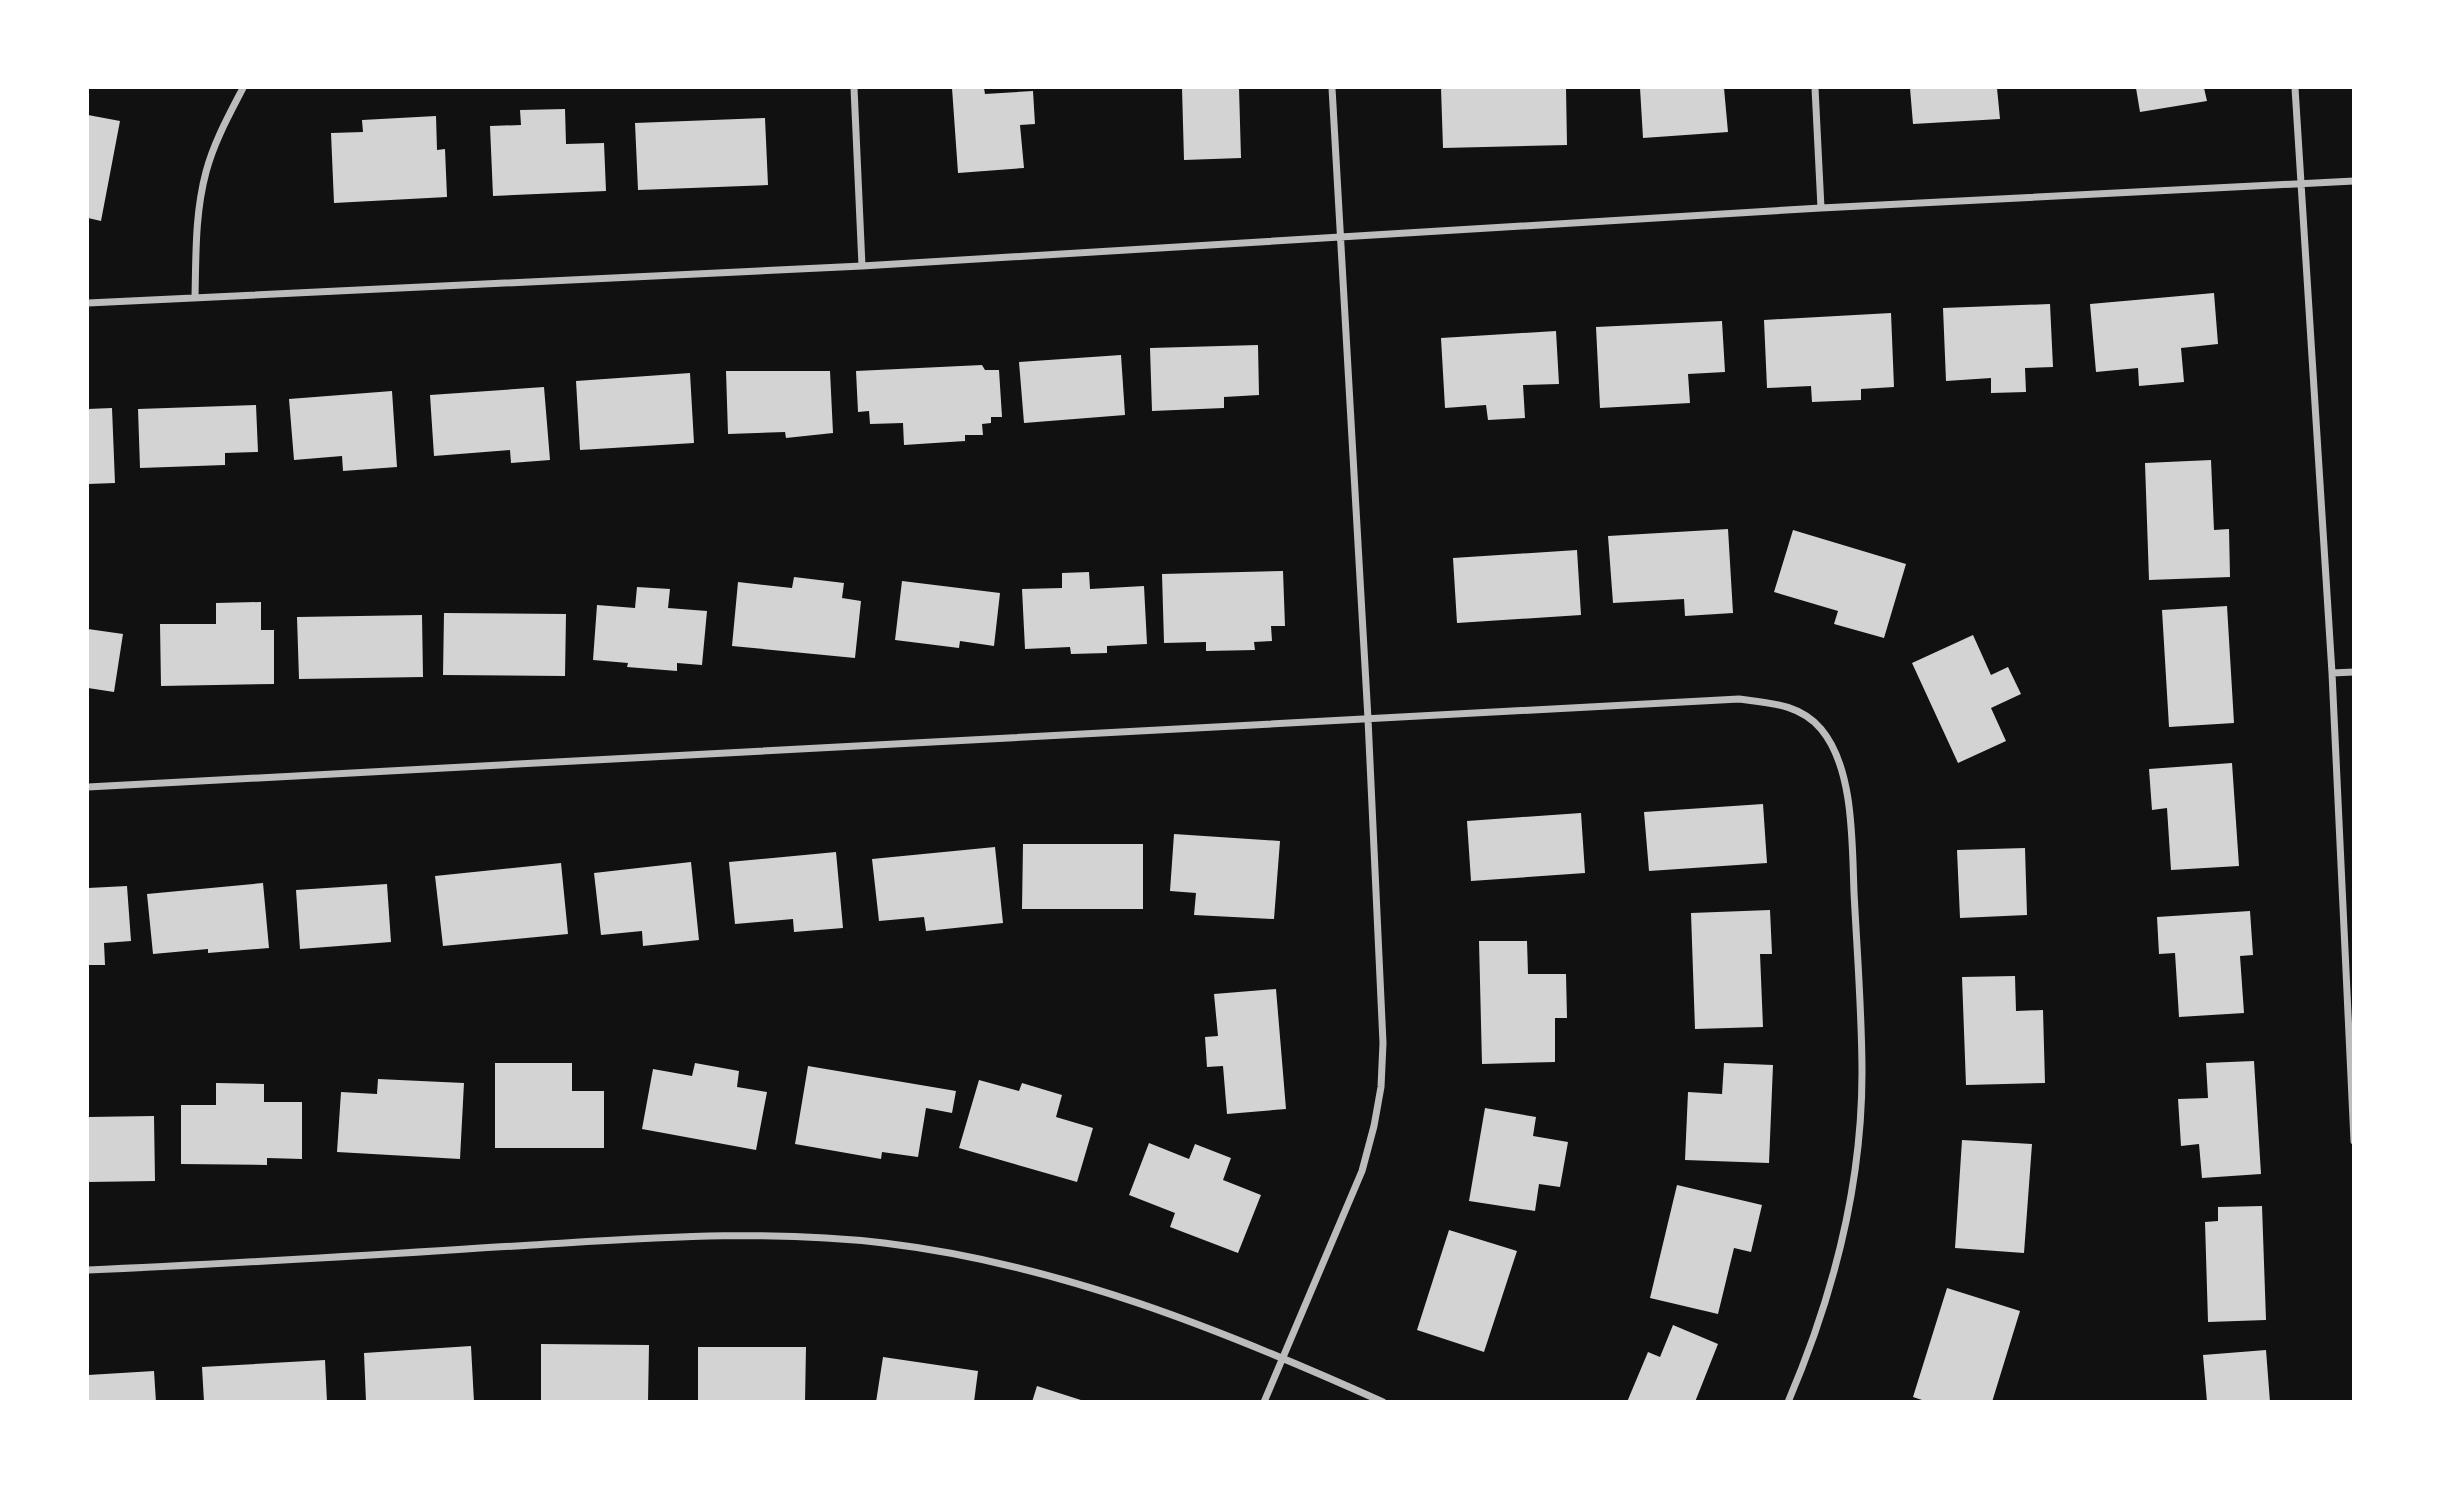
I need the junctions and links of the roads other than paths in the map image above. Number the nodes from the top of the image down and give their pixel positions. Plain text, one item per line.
1 (243, 88) edge
2 (854, 88) edge
3 (1332, 88) edge
4 (1815, 88) edge
5 (2295, 88) edge
6 (2354, 181) edge
7 (2300, 184) junction
8 (1821, 208) junction
9 (1339, 236) junction
10 (862, 266) junction
11 (195, 297) junction
12 (88, 303) edge
13 (2354, 672) edge
14 (2332, 673) junction
15 (1368, 719) junction
16 (88, 787) edge
17 (2354, 1141) edge
18 (88, 1270) edge
19 (1283, 1357) junction
20 (1264, 1402) edge
21 (1383, 1402) edge
22 (1788, 1402) edge

1 - 11 street
2 - 10 street
3 - 9 street
4 - 8 street
5 - 7 street
6 - 7 street
7 - 8 street
7 - 14 street
8 - 9 street
9 - 10 street
9 - 15 street
10 - 11 street
11 - 12 street
13 - 14 street
14 - 17 street
15 - 16 street
15 - 19 street
15 - 22 street
18 - 19 street
19 - 20 street
19 - 21 street

